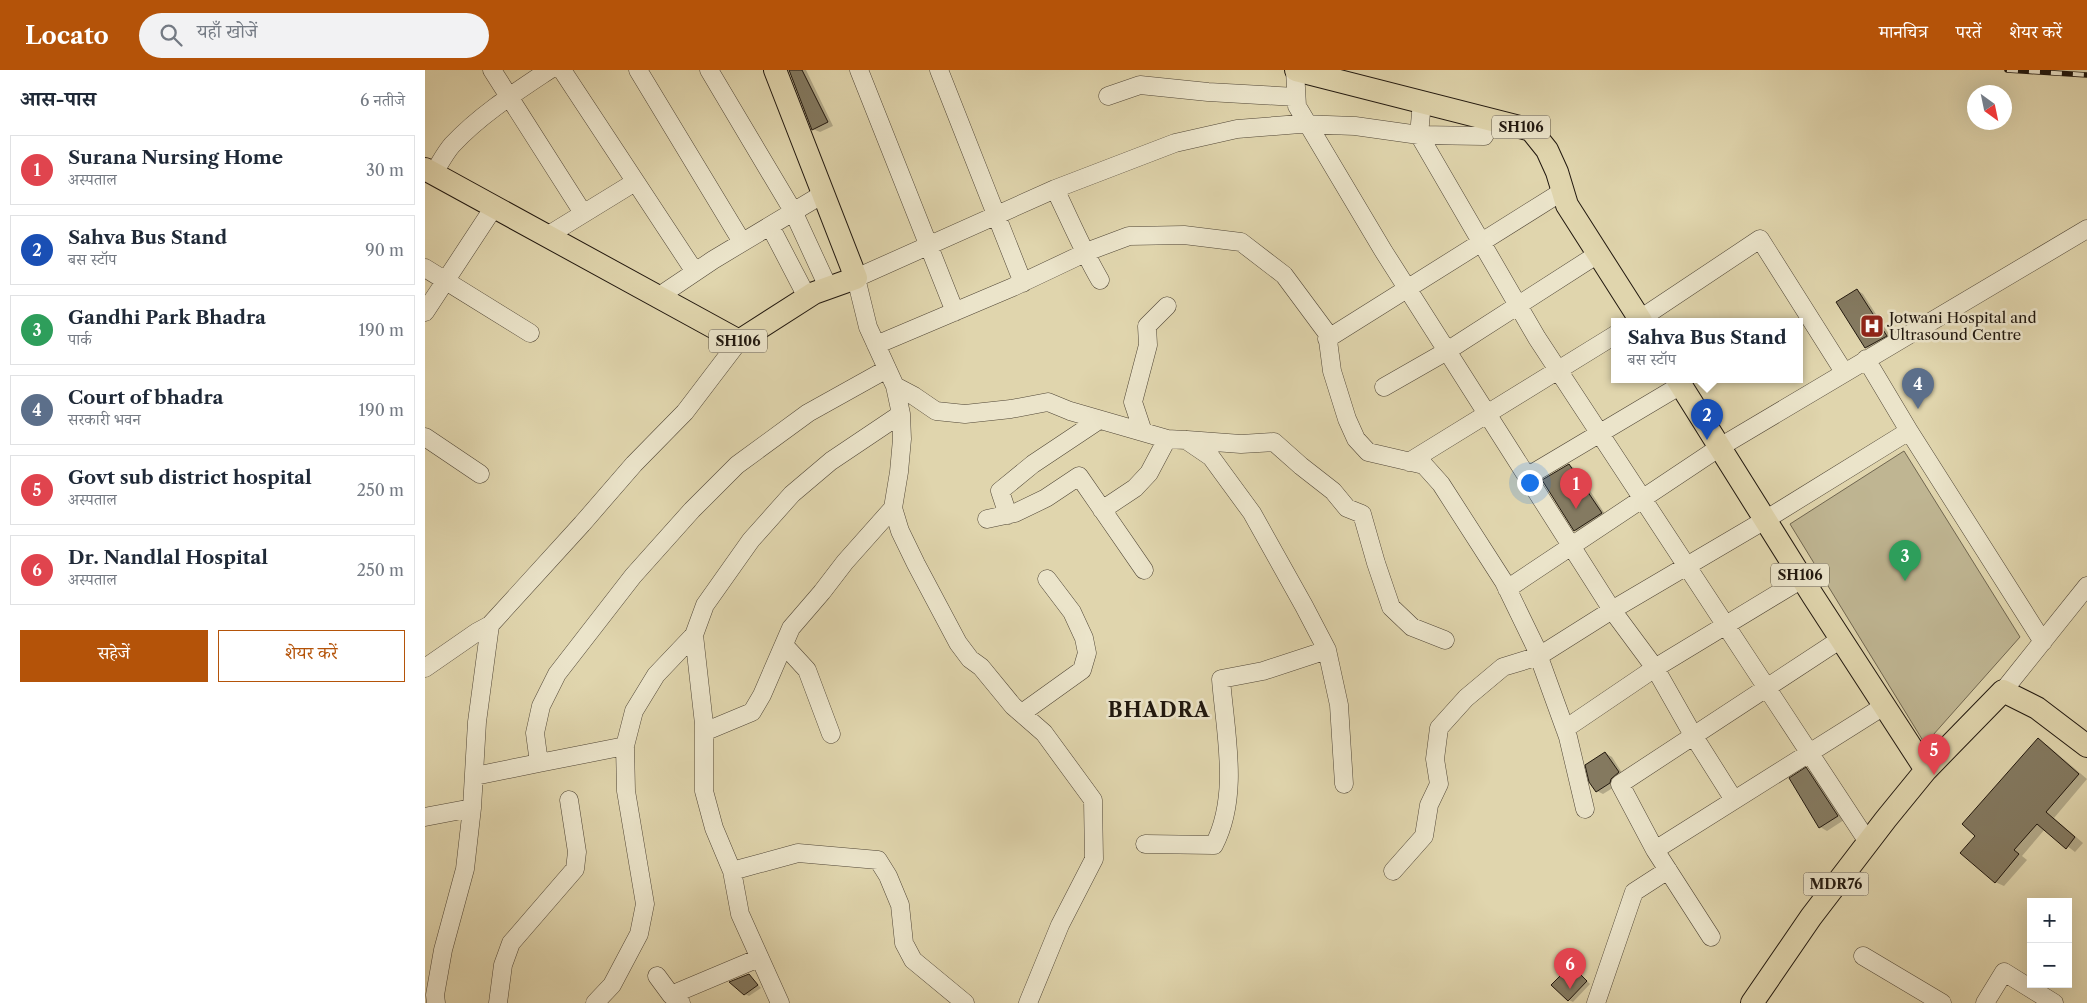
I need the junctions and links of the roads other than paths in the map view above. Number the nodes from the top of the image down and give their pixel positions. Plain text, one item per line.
1 (492, 70) edge
2 (549, 70) edge
3 (562, 70) edge
4 (638, 70) edge
5 (709, 70) edge
6 (775, 70) edge
7 (859, 70) edge
8 (939, 70) edge
9 (1295, 70) edge
10 (1108, 96) dead end
11 (509, 97) junction
12 (1297, 98) junction
13 (1422, 102) junction
14 (1493, 120) junction
15 (1308, 125) junction
16 (1419, 135) junction
17 (429, 172) edge
18 (635, 182) junction
19 (1055, 189) junction
20 (1563, 191) junction
21 (823, 194) junction
22 (494, 207) junction
23 (793, 211) junction
24 (583, 213) junction
25 (995, 216) junction
26 (770, 226) junction
27 (2087, 229) edge
28 (547, 236) junction
29 (742, 242) junction
30 (1482, 243) junction
31 (928, 245) junction
32 (1084, 253) junction
33 (1598, 254) junction
34 (425, 268) edge
35 (695, 272) junction
36 (856, 278) junction
37 (1100, 280) dead end
38 (445, 282) junction
39 (1023, 283) junction
40 (828, 287) junction
41 (1408, 289) junction
42 (658, 297) junction
43 (807, 297) junction
44 (1167, 306) dead end
45 (1519, 306) junction
46 (425, 312) edge
47 (955, 312) junction
48 (1637, 318) edge
49 (1643, 318) edge
50 (530, 333) dead end
51 (1611, 337) edge
52 (1327, 340) junction
53 (739, 341) junction
54 (876, 345) junction
55 (1447, 351) junction
56 (1866, 360) junction
57 (887, 368) junction
58 (1558, 370) junction
59 (1844, 372) junction
60 (1677, 383) edge
61 (1680, 383) edge
62 (895, 386) junction
63 (1384, 387) dead end
64 (901, 414) junction
65 (1488, 414) junction
66 (1099, 420) junction
67 (1909, 431) junction
68 (1143, 432) junction
69 (1599, 432) junction
70 (425, 437) edge
71 (1167, 439) junction
72 (1186, 440) junction
73 (1720, 447) junction
74 (1409, 462) junction
75 (480, 474) dead end
76 (1527, 476) junction
77 (1643, 499) junction
78 (893, 508) junction
79 (1102, 510) junction
80 (1008, 515) junction
81 (987, 519) dead end
82 (1765, 520) junction
83 (1572, 547) junction
84 (1686, 566) junction
85 (1144, 570) dead end
86 (1047, 579) dead end
87 (1803, 579) junction
88 (2087, 586) edge
89 (1507, 589) junction
90 (1612, 610) junction
91 (490, 625) junction
92 (1727, 626) junction
93 (694, 635) junction
94 (1841, 639) junction
95 (1445, 640) dead end
96 (2043, 642) junction
97 (784, 645) junction
98 (1327, 650) junction
99 (1539, 656) junction
100 (425, 668) edge
101 (1655, 668) junction
102 (1768, 687) junction
103 (2003, 690) junction
104 (1884, 706) junction
105 (1022, 713) junction
106 (1565, 729) junction
107 (704, 732) junction
108 (831, 734) dead end
109 (1693, 735) junction
110 (625, 746) junction
111 (2087, 746) edge
112 (1810, 752) junction
113 (539, 763) junction
114 (1926, 770) junction
115 (475, 776) junction
116 (1344, 784) dead end
117 (569, 800) dead end
118 (1734, 800) junction
119 (472, 808) junction
120 (1585, 809) dead end
121 (425, 817) edge
122 (1869, 842) junction
123 (1145, 844) dead end
124 (1655, 850) junction
125 (1393, 870) dead end
126 (1668, 870) junction
127 (732, 871) junction
128 (1711, 937) dead end
129 (1863, 956) dead end
130 (759, 958) junction
131 (432, 972) edge
132 (657, 976) dead end
133 (676, 999) edge
134 (436, 1003) edge
135 (498, 1003) edge
136 (595, 1003) edge
137 (780, 1003) edge
138 (965, 1003) edge
139 (1028, 1003) edge
140 (1596, 1003) edge
141 (1752, 1003) edge
142 (1942, 1003) edge
143 (1985, 1003) edge
144 (2054, 1003) edge

1 - 11 street
2 - 11 street
3 - 18 street
4 - 29 street
5 - 23 street
6 - 21 main road
7 - 31 street
8 - 25 street
9 - 12 street
9 - 13 main road, SH106
10 - 12 street
11 - 17 street
11 - 24 street
12 - 15 street
13 - 14 main road, SH106
13 - 16 street
14 - 16 street
14 - 20 main road, SH106
15 - 16 street
15 - 19 street
15 - 41 street
16 - 30 street
17 - 22 main road, SH106
18 - 24 street
18 - 35 street
19 - 25 street
19 - 32 street
20 - 30 street
20 - 33 main road, SH106
21 - 23 street
21 - 36 main road
22 - 28 main road, SH106
22 - 38 street
23 - 26 street
23 - 40 street
24 - 28 street
25 - 31 street
25 - 39 street
26 - 29 street
26 - 43 street
27 - 56 street
28 - 42 main road, SH106
29 - 35 street
30 - 41 street
30 - 45 street
31 - 36 street
31 - 47 street
32 - 37 street
32 - 39 street
32 - 52 street
33 - 45 street
33 - 48 main road, SH106
34 - 38 street
35 - 42 street
36 - 40 main road, SH106
36 - 54 street
38 - 46 street
38 - 50 street
39 - 47 street
40 - 43 main road, SH106
41 - 52 street
41 - 55 street
42 - 53 main road, SH106
43 - 53 main road, SH106
44 - 68 street
45 - 55 street
45 - 58 street
47 - 54 street
49 - 59 street
51 - 58 street
52 - 74 street
53 - 91 street
54 - 57 street
55 - 63 street
55 - 65 street
56 - 59 street
56 - 67 street
57 - 62 street
57 - 113 street
58 - 65 street
58 - 69 street
59 - 73 street
60 - 69 street
61 - 73 main road, SH106
62 - 64 street
62 - 66 street
64 - 78 street
64 - 93 street
65 - 74 street
65 - 76 street
66 - 68 street
66 - 80 street
67 - 82 street
67 - 96 street
68 - 71 street
69 - 76 street
69 - 77 street
70 - 75 street
71 - 72 street
71 - 79 street
72 - 95 street
72 - 98 street
73 - 77 street
73 - 82 main road, SH106
74 - 89 street
76 - 83 street
77 - 83 street
77 - 84 street
78 - 97 street
78 - 105 street
79 - 80 street
79 - 85 street
80 - 81 street
82 - 84 street
82 - 87 main road, SH106
83 - 89 street
83 - 90 street
84 - 90 street
84 - 92 street
86 - 105 street
87 - 92 street
87 - 94 main road, SH106
88 - 96 street
89 - 99 street
90 - 99 street
90 - 101 street
91 - 100 street
91 - 115 street
92 - 101 street
92 - 102 street
93 - 107 street
93 - 110 street
94 - 102 street
94 - 104 main road, SH106
96 - 103 street
97 - 107 street
97 - 108 street
98 - 116 street
98 - 123 street
99 - 106 street
99 - 125 street
101 - 106 street
101 - 109 street
102 - 109 street
102 - 112 street
103 - 111 main road
103 - 114 main road
104 - 112 street
104 - 114 main road, SH106
105 - 139 street
106 - 120 street
107 - 127 street
109 - 118 street
109 - 124 street
110 - 113 street
110 - 136 street
112 - 118 street
112 - 122 street
113 - 115 street
114 - 122 main road, MDR76
115 - 119 street
117 - 135 street
118 - 124 street
119 - 121 street
119 - 131 street
122 - 141 main road, MDR76
124 - 126 street
126 - 128 street
126 - 140 street
127 - 130 street
127 - 138 street
129 - 142 street
130 - 133 street
130 - 137 street
131 - 134 street
132 - 133 street
143 - 144 street

